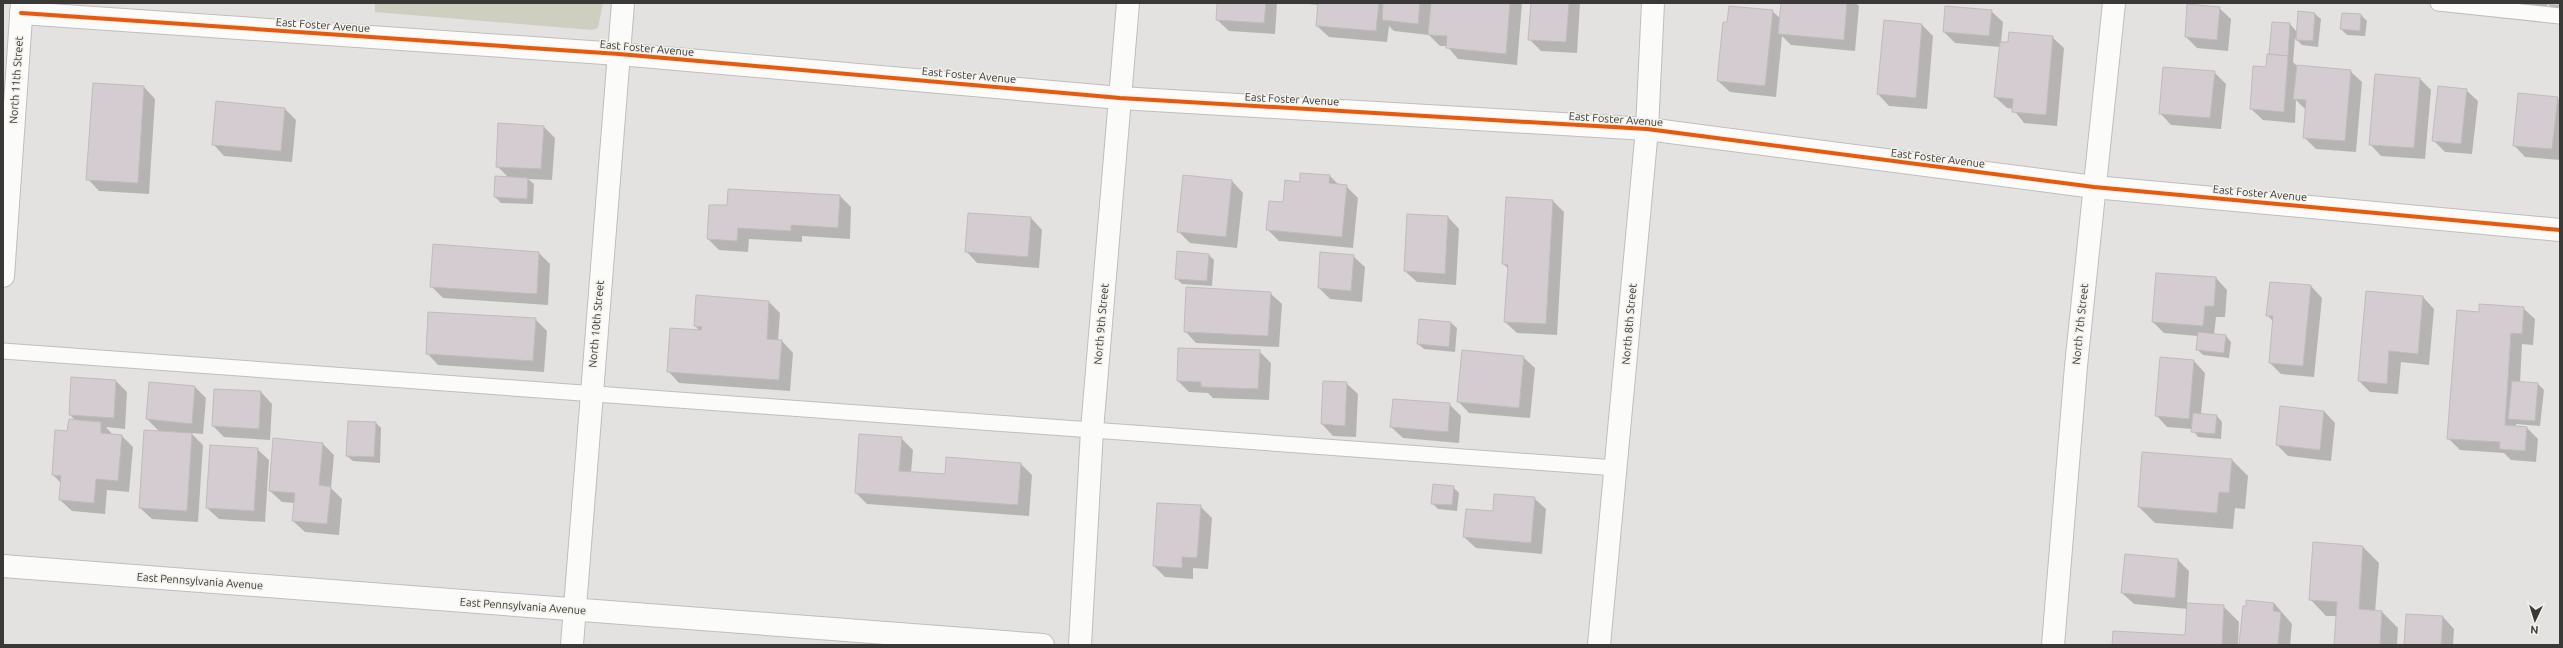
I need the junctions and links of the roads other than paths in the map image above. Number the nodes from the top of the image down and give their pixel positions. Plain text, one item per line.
1 (623, 3) edge
2 (1128, 3) edge
3 (1653, 3) edge
4 (2114, 3) edge
5 (2438, 3) edge
6 (21, 8) edge
7 (2560, 16) edge
8 (619, 54) junction
9 (1120, 98) junction
10 (1647, 129) junction
11 (2094, 187) junction
12 (2560, 230) edge
13 (3, 276) edge
14 (3, 351) edge
15 (591, 394) junction
16 (1092, 430) junction
17 (1616, 468) junction
18 (3, 566) edge
19 (574, 609) junction
20 (572, 645) edge
21 (1043, 645) edge
22 (1080, 645) edge
23 (1600, 645) edge
24 (2053, 645) edge

1 - 8 street, North 10th Street
2 - 9 street, North 9th Street
3 - 10 street, North 8th Street
4 - 11 street, North 7th Street
5 - 7 lane
6 - 8 street, East Foster Avenue
6 - 13 street, North 11th Street
8 - 9 street, East Foster Avenue
8 - 15 street, North 10th Street
9 - 10 street, East Foster Avenue
9 - 16 street, North 9th Street
10 - 11 street, East Foster Avenue
10 - 17 street, North 8th Street
11 - 12 street, East Foster Avenue
11 - 24 street, North 7th Street
14 - 15 lane
15 - 16 lane
15 - 19 street, North 10th Street
16 - 17 lane
16 - 22 street, North 9th Street
17 - 23 street, North 8th Street
18 - 19 street, East Pennsylvania Avenue
19 - 20 street, North 10th Street
19 - 21 street, East Pennsylvania Avenue

